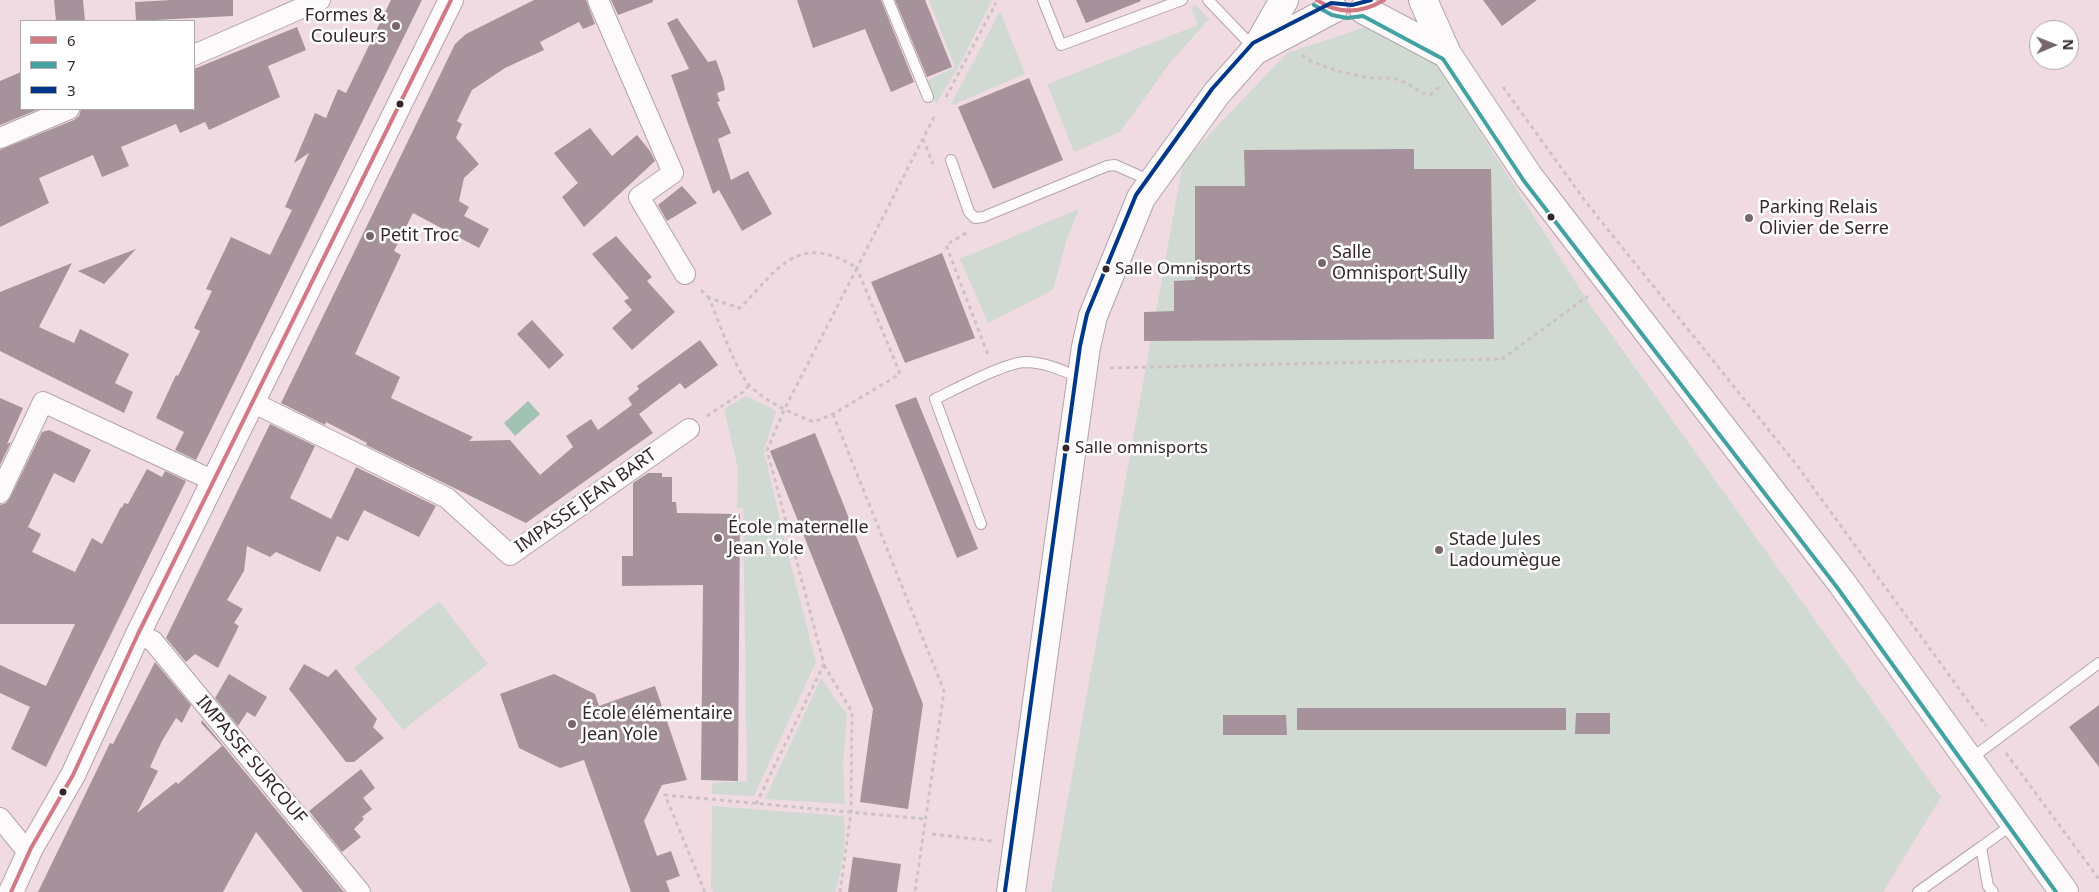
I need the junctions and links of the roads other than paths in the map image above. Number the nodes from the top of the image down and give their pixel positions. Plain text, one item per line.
1 (320, 0) edge
2 (451, 0) edge
3 (598, 0) edge
4 (888, 0) edge
5 (1044, 0) edge
6 (1182, 0) edge
7 (1208, 0) edge
8 (1284, 0) edge
9 (1422, 0) edge
10 (1325, 4) edge
11 (1374, 5) edge
12 (1268, 43) junction
13 (195, 54) edge
14 (1453, 62) junction
15 (928, 97) dead end
16 (67, 110) edge
17 (0, 138) edge
18 (951, 160) dead end
19 (1152, 182) junction
20 (685, 274) dead end
21 (1082, 379) junction
22 (252, 402) junction
23 (688, 430) road end
24 (214, 481) junction
25 (0, 493) edge
26 (981, 524) dead end
27 (138, 634) junction
28 (2099, 664) edge
29 (1968, 760) junction
30 (0, 818) edge
31 (2013, 824) junction
32 (1981, 847) junction
33 (31, 848) junction
34 (11, 892) edge
35 (360, 892) edge
36 (1011, 892) edge
37 (1918, 892) edge
38 (1993, 892) edge
39 (2064, 892) edge

1 - 13 street
2 - 22 street
3 - 20 street
4 - 15 lane
5 - 6 lane
7 - 12 lane
8 - 12 main road
9 - 14 main road
10 - 11 main road
10 - 12 main road
11 - 14 main road
12 - 19 main road
14 - 29 main road
16 - 17 street
18 - 19 lane
19 - 21 main road
21 - 26 lane
21 - 36 main road
22 - 23 street, IMPASSE JEAN BART
22 - 24 street
24 - 25 street
24 - 27 street
27 - 33 street
27 - 35 street, IMPASSE SURCOUF
28 - 29 lane
29 - 31 main road
30 - 33 street
31 - 32 lane
31 - 39 main road
32 - 37 lane
32 - 38 lane
33 - 34 street

